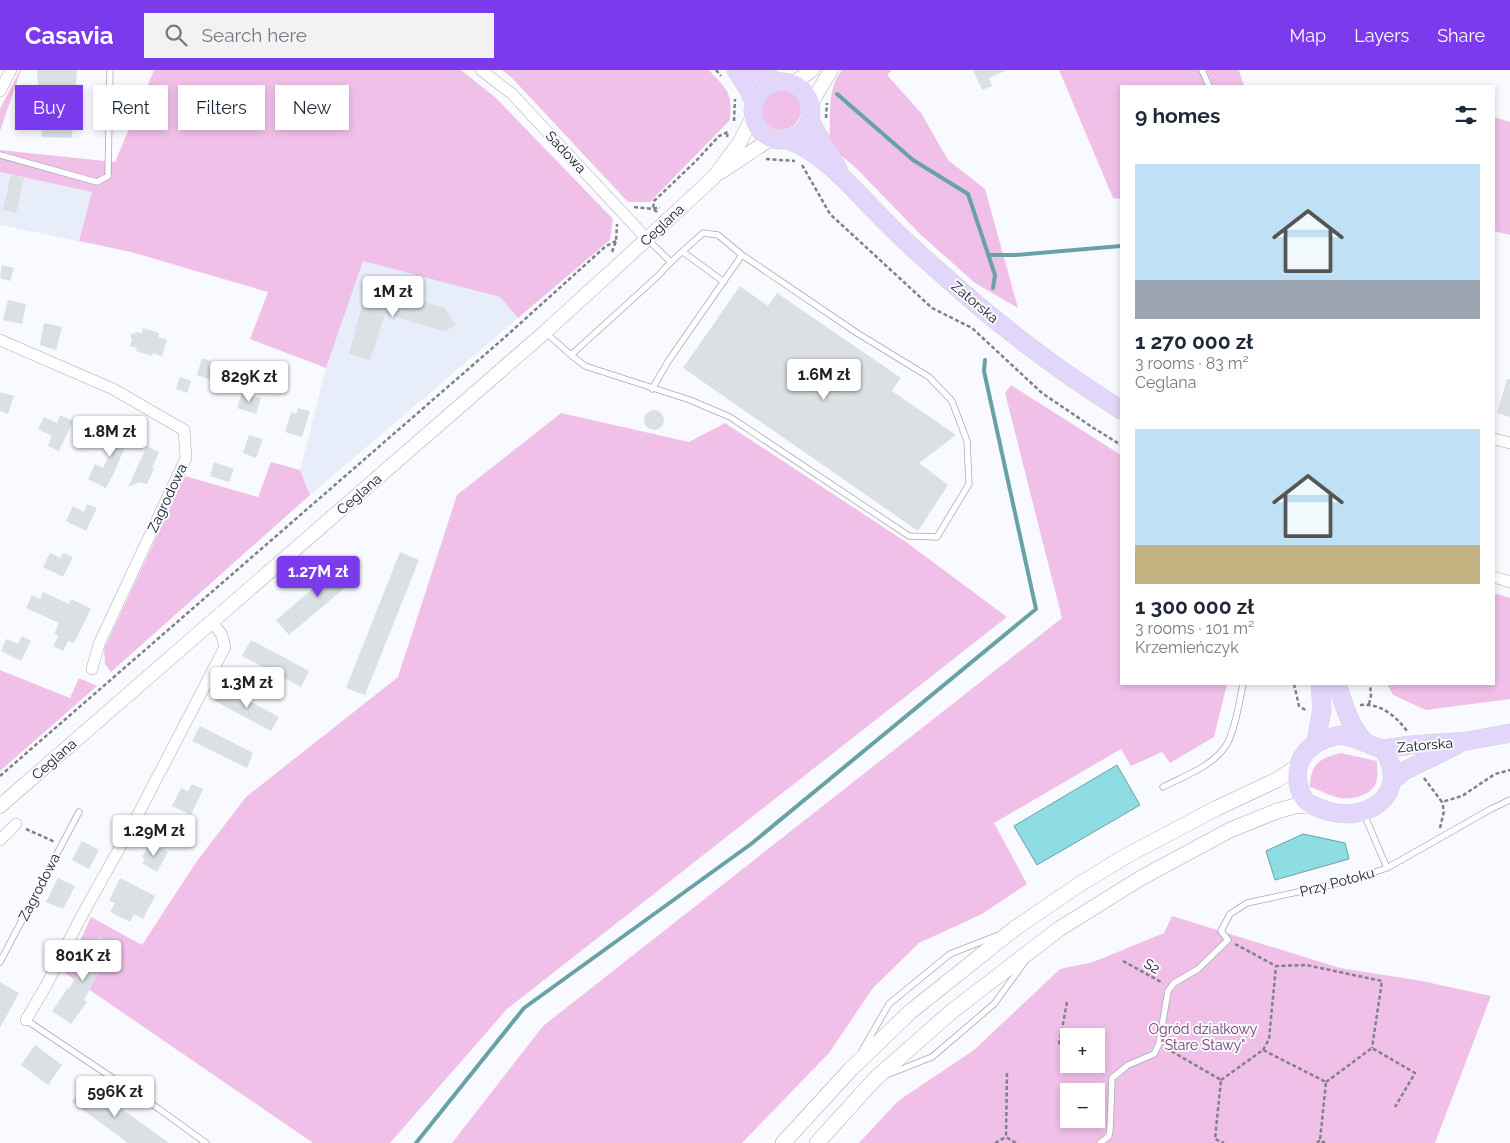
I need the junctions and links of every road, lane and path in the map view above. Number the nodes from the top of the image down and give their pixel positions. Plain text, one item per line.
1 (11, 70) edge
2 (110, 70) edge
3 (481, 70) edge
4 (716, 70) edge
5 (755, 70) edge
6 (812, 70) edge
7 (831, 70) edge
8 (1202, 70) edge
9 (730, 75) edge
10 (785, 83) junction
11 (1209, 85) edge
12 (0, 91) edge
13 (734, 91) dead end
14 (754, 109) junction
15 (810, 111) junction
16 (734, 123) dead end
17 (731, 128) dead end
18 (728, 132) junction
19 (732, 135) dead end
20 (780, 139) junction
21 (727, 141) dead end
22 (0, 155) edge
23 (758, 158) dead end
24 (714, 176) junction
25 (843, 178) junction
26 (662, 207) dead end
27 (629, 208) dead end
28 (617, 219) dead end
29 (647, 239) junction
30 (683, 252) junction
31 (742, 255) junction
32 (670, 261) junction
33 (724, 282) junction
34 (545, 332) junction
35 (0, 340) edge
36 (571, 355) junction
37 (652, 389) junction
38 (1120, 409) edge
39 (1495, 439) edge
40 (1120, 443) edge
41 (1510, 443) edge
42 (1495, 577) edge
43 (1510, 582) edge
44 (212, 622) junction
45 (92, 669) dead end
46 (1243, 685) edge
47 (1320, 685) edge
48 (1337, 685) edge
49 (1370, 685) edge
50 (1369, 704) dead end
51 (1510, 733) edge
52 (1363, 740) junction
53 (1467, 741) junction
54 (1316, 742) junction
55 (1383, 749) junction
56 (1298, 765) junction
57 (0, 776) edge
58 (1393, 780) junction
59 (1163, 787) dead end
60 (1510, 800) edge
61 (1442, 802) dead end
62 (1310, 805) junction
63 (0, 806) edge
64 (79, 812) dead end
65 (1364, 812) junction
66 (16, 824) joint
67 (1436, 839) junction
68 (0, 840) edge
69 (61, 844) junction
70 (1386, 868) junction
71 (1014, 929) junction
72 (1228, 940) junction
73 (1036, 947) junction
74 (1123, 961) dead end
75 (0, 962) edge
76 (1276, 966) junction
77 (1171, 988) junction
78 (1067, 1002) dead end
79 (26, 1020) joint
80 (1062, 1028) edge
81 (1159, 1044) junction
82 (1372, 1048) junction
83 (1263, 1050) junction
84 (851, 1069) junction
85 (1006, 1073) dead end
86 (1104, 1073) edge
87 (1112, 1078) junction
88 (875, 1079) junction
89 (1221, 1080) junction
90 (1326, 1082) junction
91 (1395, 1107) dead end
92 (1006, 1137) junction
93 (1320, 1140) junction
94 (206, 1143) edge
95 (783, 1143) edge
96 (817, 1143) edge
97 (995, 1143) edge
98 (1016, 1143) edge
99 (1100, 1143) edge
100 (1224, 1143) edge
101 (1317, 1143) edge
102 (1325, 1143) edge

1 - 12 street
2 - 22 lane
3 - 29 street, Sadowa
4 - 9 path
5 - 10 main road
6 - 10 street
7 - 15 street
8 - 11 lane
9 - 14 main road
10 - 14 main road
10 - 15 main road
13 - 16 path
14 - 20 main road
14 - 24 street, Ceglana
15 - 20 main road
15 - 25 main road, Zatorska
17 - 18 path
18 - 19 path
18 - 21 path
20 - 24 street, Ceglana
20 - 25 main road, Zatorska
23 - 40 path
24 - 29 street, Ceglana
25 - 38 main road, Zatorska
26 - 27 path
28 - 57 path
29 - 32 lane
29 - 34 street, Ceglana
30 - 31 lane
30 - 32 lane
30 - 33 lane
31 - 33 lane
31 - 37 lane
32 - 36 lane
33 - 37 lane
34 - 36 lane
34 - 44 street, Ceglana
35 - 45 street, Zagrodowa
36 - 37 lane
39 - 41 street
42 - 43 street
44 - 63 street, Ceglana
44 - 79 street
46 - 59 lane
47 - 54 main road
48 - 52 main road
49 - 50 path
51 - 53 main road, Zatorska
52 - 54 main road
52 - 55 main road
53 - 55 main road, Zatorska
53 - 58 main road, Zatorska
54 - 56 main road
55 - 58 main road
56 - 62 main road
56 - 71 main road
58 - 65 main road
60 - 67 lane, Przy Potoku
61 - 67 path
62 - 65 main road
62 - 73 main road
64 - 69 lane, Zagrodowa
65 - 70 lane
66 - 68 street
66 - 69 path
67 - 70 lane, Przy Potoku
69 - 75 lane, Zagrodowa
70 - 72 lane, Przy Potoku
71 - 84 main road
71 - 84 lane
72 - 76 path
72 - 77 lane
73 - 88 main road
73 - 88 lane
74 - 77 path, S2
76 - 82 path
76 - 83 path
77 - 81 lane
78 - 80 path
79 - 94 lane
81 - 87 lane
81 - 89 path
82 - 90 path
82 - 91 path
83 - 89 path
83 - 90 path
84 - 95 main road
85 - 92 path
86 - 87 path
87 - 99 lane
88 - 96 main road
89 - 100 path
90 - 93 path
92 - 97 path
92 - 98 path
93 - 101 path
93 - 102 path

